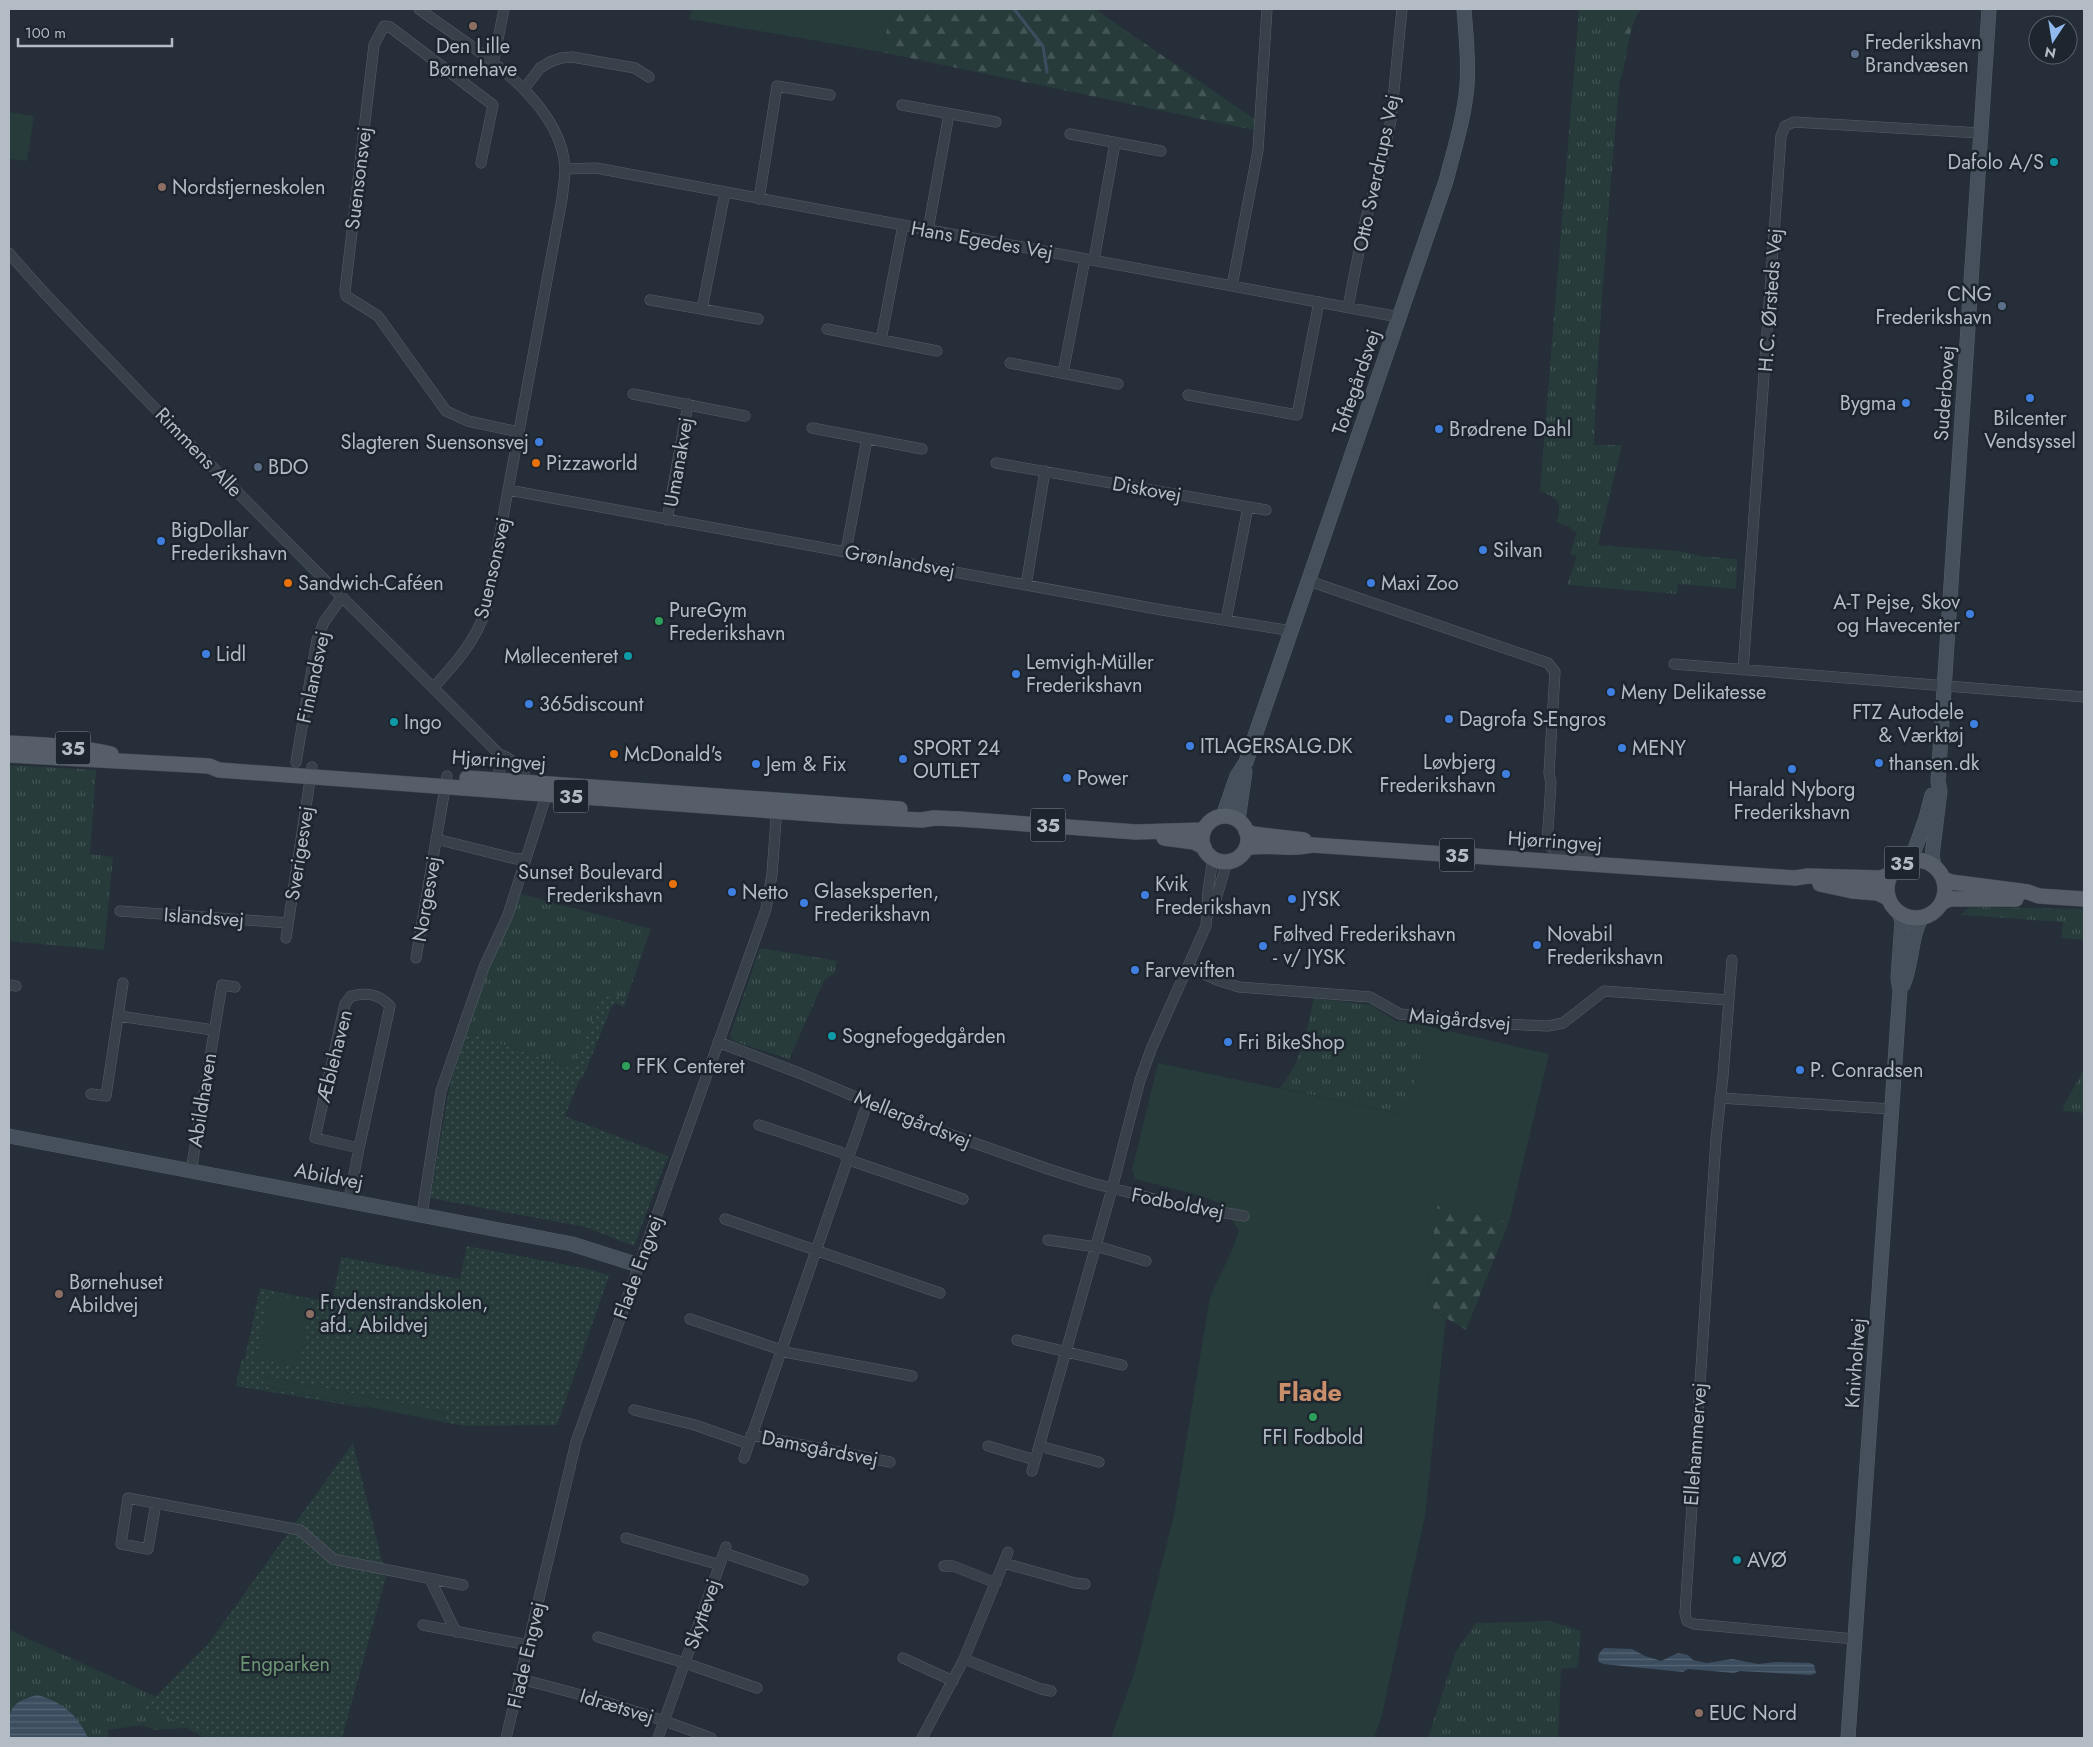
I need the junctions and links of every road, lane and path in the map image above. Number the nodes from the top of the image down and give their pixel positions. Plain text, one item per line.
1 (419, 9) edge
2 (504, 9) edge
3 (1268, 9) edge
4 (1402, 9) edge
5 (1464, 9) edge
6 (1989, 9) edge
7 (494, 64) junction
8 (649, 77) dead end
9 (524, 90) junction
10 (830, 95) dead end
11 (902, 105) dead end
12 (949, 114) junction
13 (996, 122) dead end
14 (1980, 133) junction
15 (1070, 134) dead end
16 (1115, 143) junction
17 (1162, 151) dead end
18 (481, 163) dead end
19 (565, 168) junction
20 (725, 192) junction
21 (759, 199) junction
22 (904, 225) junction
23 (928, 230) junction
24 (9, 253) edge
25 (1090, 260) junction
26 (1232, 286) junction
27 (650, 300) dead end
28 (1320, 302) junction
29 (1348, 307) junction
30 (702, 309) junction
31 (1399, 317) junction
32 (758, 319) dead end
33 (827, 329) dead end
34 (882, 340) junction
35 (937, 351) dead end
36 (1010, 363) dead end
37 (1063, 373) junction
38 (1118, 384) dead end
39 (634, 394) dead end
40 (1188, 396) dead end
41 (688, 404) junction
42 (745, 416) dead end
43 (812, 428) dead end
44 (519, 432) junction
45 (868, 439) junction
46 (922, 449) dead end
47 (996, 463) dead end
48 (1045, 471) junction
49 (508, 490) junction
50 (1248, 507) junction
51 (1266, 510) dead end
52 (667, 520) junction
53 (846, 551) junction
54 (1309, 581) junction
55 (1026, 584) junction
56 (342, 597) junction
57 (1226, 620) junction
58 (1292, 631) junction
59 (1674, 664) dead end
60 (1744, 670) junction
61 (1945, 686) junction
62 (432, 688) junction
63 (2084, 697) edge
64 (9, 743) edge
65 (499, 754) junction
66 (9, 755) edge
67 (136, 761) junction
68 (296, 762) dead end
69 (1246, 762) junction
70 (311, 772) junction
71 (446, 781) junction
72 (1938, 781) junction
73 (495, 785) junction
74 (528, 787) junction
75 (546, 788) junction
76 (777, 806) junction
77 (1223, 816) junction
78 (1242, 825) junction
79 (1204, 830) junction
80 (1136, 832) junction
81 (436, 840) junction
82 (1312, 845) junction
83 (1246, 848) junction
84 (1214, 856) junction
85 (526, 858) junction
86 (1911, 860) junction
87 (1603, 865) junction
88 (1934, 865) junction
89 (1890, 874) junction
90 (1794, 878) junction
91 (1944, 878) junction
92 (2039, 896) junction
93 (1888, 898) junction
94 (2084, 899) edge
95 (1943, 902) junction
96 (120, 911) dead end
97 (1899, 913) junction
98 (1922, 918) junction
99 (288, 923) junction
100 (286, 938) dead end
101 (416, 958) dead end
102 (1732, 960) dead end
103 (1189, 967) junction
104 (124, 983) dead end
105 (235, 987) dead end
106 (1900, 990) junction
107 (1728, 1000) junction
108 (119, 1016) junction
109 (213, 1030) junction
110 (718, 1042) junction
111 (91, 1094) dead end
112 (1720, 1098) junction
113 (868, 1101) junction
114 (1891, 1109) junction
115 (759, 1125) dead end
116 (9, 1136) edge
117 (359, 1148) junction
118 (848, 1158) junction
119 (192, 1171) junction
120 (1112, 1189) junction
121 (963, 1199) dead end
122 (349, 1200) junction
123 (422, 1214) junction
124 (1244, 1216) dead end
125 (725, 1219) dead end
126 (1048, 1240) dead end
127 (1095, 1247) junction
128 (816, 1250) junction
129 (1146, 1261) dead end
130 (638, 1265) junction
131 (940, 1292) dead end
132 (690, 1319) dead end
133 (1018, 1340) dead end
134 (781, 1350) junction
135 (1066, 1351) junction
136 (1122, 1365) dead end
137 (912, 1376) dead end
138 (634, 1410) dead end
139 (750, 1440) junction
140 (988, 1446) dead end
141 (1039, 1446) junction
142 (744, 1458) dead end
143 (1035, 1460) junction
144 (890, 1462) dead end
145 (1099, 1462) dead end
146 (1032, 1471) dead end
147 (156, 1503) junction
148 (626, 1538) dead end
149 (1008, 1552) dead end
150 (1004, 1563) junction
151 (720, 1565) junction
152 (944, 1566) dead end
153 (430, 1579) junction
154 (803, 1580) dead end
155 (996, 1583) junction
156 (1086, 1584) dead end
157 (464, 1585) dead end
158 (423, 1625) dead end
159 (456, 1632) junction
160 (598, 1637) dead end
161 (1854, 1639) junction
162 (528, 1646) junction
163 (902, 1658) dead end
164 (964, 1659) junction
165 (685, 1663) junction
166 (520, 1679) junction
167 (953, 1681) junction
168 (756, 1688) dead end
169 (1051, 1691) dead end
170 (664, 1720) junction
171 (506, 1738) edge
172 (658, 1738) edge
173 (711, 1738) edge
174 (922, 1738) edge
175 (1848, 1738) edge

1 - 7 street, Suensonsvej
2 - 7 street
3 - 26 street
4 - 29 street, Otto Sverdrups Vej
5 - 31 street, Toftegårdsvej
6 - 14 street, Suderbovej
7 - 9 street, Suensonsvej
8 - 9 street
9 - 19 street, Suensonsvej
10 - 21 street
11 - 12 street
12 - 13 street
12 - 23 street
14 - 60 street, H.C. Ørsteds Vej
14 - 61 street, Suderbovej
15 - 16 street
16 - 17 street
16 - 25 street
18 - 44 street, Suensonsvej
19 - 20 street, Hans Egedes Vej
19 - 44 street, Suensonsvej
20 - 21 street, Hans Egedes Vej
20 - 30 street
21 - 22 street, Hans Egedes Vej
22 - 23 street, Hans Egedes Vej
22 - 34 street
23 - 25 street, Hans Egedes Vej
24 - 56 street, Rimmens Alle
25 - 26 street, Hans Egedes Vej
25 - 37 street
26 - 28 street, Hans Egedes Vej
27 - 30 street
28 - 29 street, Hans Egedes Vej
28 - 40 street
29 - 31 street, Hans Egedes Vej
30 - 32 street
31 - 54 street, Toftegårdsvej
33 - 34 street
34 - 35 street
36 - 37 street
37 - 38 street
39 - 41 street, Umanakvej
41 - 42 street, Umanakvej
41 - 52 street, Umanakvej
43 - 45 street
44 - 49 street, Suensonsvej
45 - 46 street
45 - 53 street
47 - 48 street, Diskovej
48 - 50 street, Diskovej
48 - 55 street
49 - 52 street, Grønlandsvej
49 - 62 street, Suensonsvej
50 - 51 street, Diskovej
50 - 57 street
52 - 53 street, Grønlandsvej
53 - 55 street, Grønlandsvej
54 - 58 street, Toftegårdsvej
54 - 87 street
55 - 57 street, Grønlandsvej
56 - 62 street, Rimmens Alle
56 - 68 street, Finlandsvej
57 - 58 street, Grønlandsvej
58 - 69 street, Toftegårdsvej
59 - 60 street
60 - 61 street
61 - 63 street
61 - 72 street, Suderbovej
62 - 65 street, Rimmens Alle
64 - 67 main road, Hjørringvej / 35
65 - 73 street
65 - 74 street, Rimmens Alle
66 - 67 main road, Hjørringvej / 35
67 - 70 main road, Hjørringvej / 35
69 - 77 street, Toftegårdsvej
69 - 78 street, Toftegårdsvej
70 - 71 main road, Hjørringvej / 35
70 - 99 street, Sverigesvej
71 - 73 main road, Hjørringvej / 35
71 - 81 street, Norgesvej
72 - 86 street, Suderbovej
72 - 88 street, Suderbovej
73 - 74 main road, Hjørringvej / 35
74 - 75 main road, Hjørringvej / 35
75 - 76 main road, Hjørringvej / 35
75 - 85 street
76 - 80 main road, Hjørringvej / 35
76 - 110 street, Flade Engvej
77 - 78 main road, 35
77 - 79 main road
78 - 82 main road, Hjørringvej / 35
78 - 83 main road
79 - 80 main road, Hjørringvej / 35
79 - 84 main road
80 - 84 main road, Hjørringvej / 35
81 - 85 street, Norgesvej
81 - 101 street, Norgesvej
82 - 83 main road, Hjørringvej / 35
82 - 87 main road, Hjørringvej / 35
83 - 84 main road
84 - 103 street
85 - 123 street
86 - 88 main road, 35
86 - 89 main road, 35
87 - 90 main road, Hjørringvej / 35
88 - 91 main road, 35
89 - 90 main road, Hjørringvej / 35
89 - 93 main road, 35
90 - 93 main road, Hjørringvej / 35
91 - 92 main road, 35
91 - 95 main road, 35
92 - 94 main road, 35
92 - 95 main road, 35
93 - 97 main road, 35
95 - 98 main road
96 - 99 street, Islandsvej
97 - 98 main road
97 - 106 street, Knivholtvej
98 - 106 street, Knivholtvej
99 - 100 street, Sverigesvej
102 - 107 street, Ellehammervej
103 - 107 street, Maigårdsvej
103 - 120 street
104 - 108 street
105 - 109 street, Abildhaven
106 - 114 street, Knivholtvej
107 - 112 street, Ellehammervej
108 - 109 street, Abildhaven
108 - 111 street
109 - 119 street, Abildhaven
110 - 113 street, Mellergårdsvej
110 - 130 street, Flade Engvej
112 - 114 street
112 - 161 street, Ellehammervej
113 - 118 street, Damsgårdsvej
113 - 120 street, Mellergårdsvej
114 - 161 street, Knivholtvej
115 - 118 street
116 - 119 street, Abildvej
117 - 117 street, Æblehaven
117 - 122 street, Æblehaven
118 - 121 street
118 - 128 street, Damsgårdsvej
119 - 122 street, Abildvej
120 - 124 street, Fodboldvej
120 - 127 street
122 - 123 street, Abildvej
123 - 130 street, Abildvej
125 - 128 street
126 - 127 street
127 - 129 street
127 - 135 street
128 - 131 street
128 - 134 street, Damsgårdsvej
130 - 162 street, Flade Engvej
132 - 134 street
133 - 135 street
134 - 137 street
134 - 139 street, Damsgårdsvej
135 - 136 street
135 - 141 street
138 - 139 street, Damsgårdsvej
139 - 142 street, Damsgårdsvej
139 - 144 street, Damsgårdsvej
140 - 143 street
141 - 143 street
141 - 145 street
143 - 146 street
147 - 147 street
147 - 153 street
148 - 151 street, Skyttevej
149 - 150 street
150 - 155 street
150 - 156 street
151 - 154 street, Skyttevej
151 - 165 street, Skyttevej
152 - 155 street
153 - 157 street
153 - 159 street
155 - 164 street
158 - 159 street
159 - 162 street
160 - 165 street, Skyttevej
161 - 175 street, Knivholtvej
162 - 166 street, Flade Engvej
163 - 167 street
164 - 167 street
164 - 169 street
165 - 168 street, Skyttevej
165 - 170 street, Skyttevej
166 - 170 street, Idrætsvej
166 - 171 street, Flade Engvej
167 - 174 street
170 - 172 street, Skyttevej
170 - 173 street, Idrætsvej

